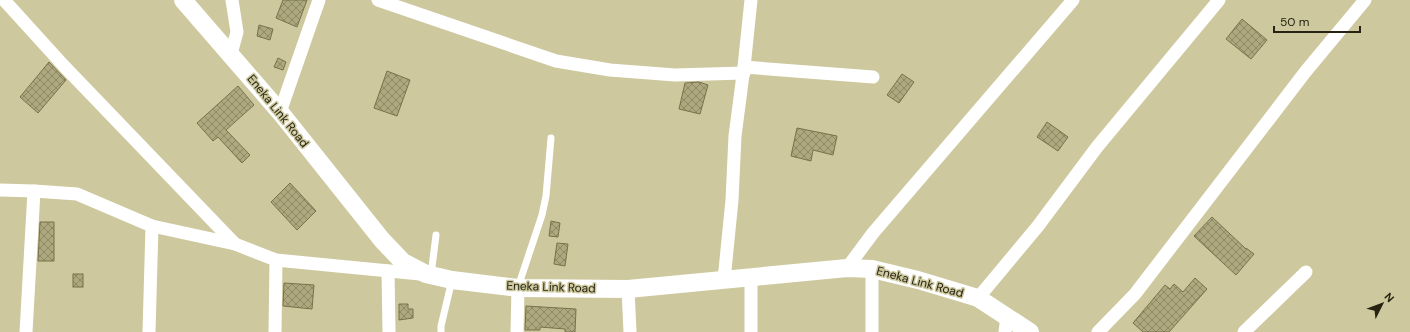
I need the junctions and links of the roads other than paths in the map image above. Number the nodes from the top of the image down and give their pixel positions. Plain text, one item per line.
1 (4, 0) edge
2 (183, 0) edge
3 (232, 0) edge
4 (320, 0) edge
5 (378, 0) edge
6 (751, 0) edge
7 (1073, 0) edge
8 (1219, 0) edge
9 (1365, 0) edge
10 (231, 54) junction
11 (744, 70) junction
12 (873, 77) dead end
13 (280, 112) junction
14 (551, 138) dead end
15 (0, 190) edge
16 (34, 191) junction
17 (152, 226) junction
18 (436, 235) dead end
19 (235, 244) junction
20 (276, 260) junction
21 (847, 268) junction
22 (872, 269) junction
23 (388, 270) junction
24 (1306, 272) dead end
25 (428, 275) junction
26 (751, 278) junction
27 (452, 280) junction
28 (724, 280) junction
29 (518, 288) junction
30 (628, 290) junction
31 (978, 298) junction
32 (1006, 324) edge
33 (26, 332) edge
34 (149, 332) edge
35 (275, 332) edge
36 (389, 332) edge
37 (441, 332) edge
38 (517, 332) edge
39 (630, 332) edge
40 (751, 332) edge
41 (872, 332) edge
42 (1030, 332) edge
43 (1098, 332) edge
44 (1244, 332) edge

1 - 19 street
2 - 10 street, Eneka Link Road
3 - 10 street
4 - 13 street
5 - 11 street
6 - 11 street
7 - 21 street
8 - 31 street
9 - 43 street
10 - 13 street, Eneka Link Road
11 - 12 street
11 - 28 street
13 - 25 street, Eneka Link Road
14 - 29 lane
15 - 16 street
16 - 17 street
16 - 33 street
17 - 19 street
17 - 34 street
18 - 25 lane
19 - 20 street
20 - 23 street
20 - 35 street
21 - 22 street, Eneka Link Road
21 - 26 street, Eneka Link Road
22 - 31 street, Eneka Link Road
22 - 41 street
23 - 25 street
23 - 36 street
24 - 44 street
25 - 27 street, Eneka Link Road
26 - 28 street, Eneka Link Road
26 - 40 street
27 - 29 street, Eneka Link Road
27 - 37 lane
28 - 30 street, Eneka Link Road
29 - 30 street, Eneka Link Road
29 - 38 street
30 - 39 street
31 - 32 street, Eneka Link Road
32 - 42 street, Eneka Link Road

